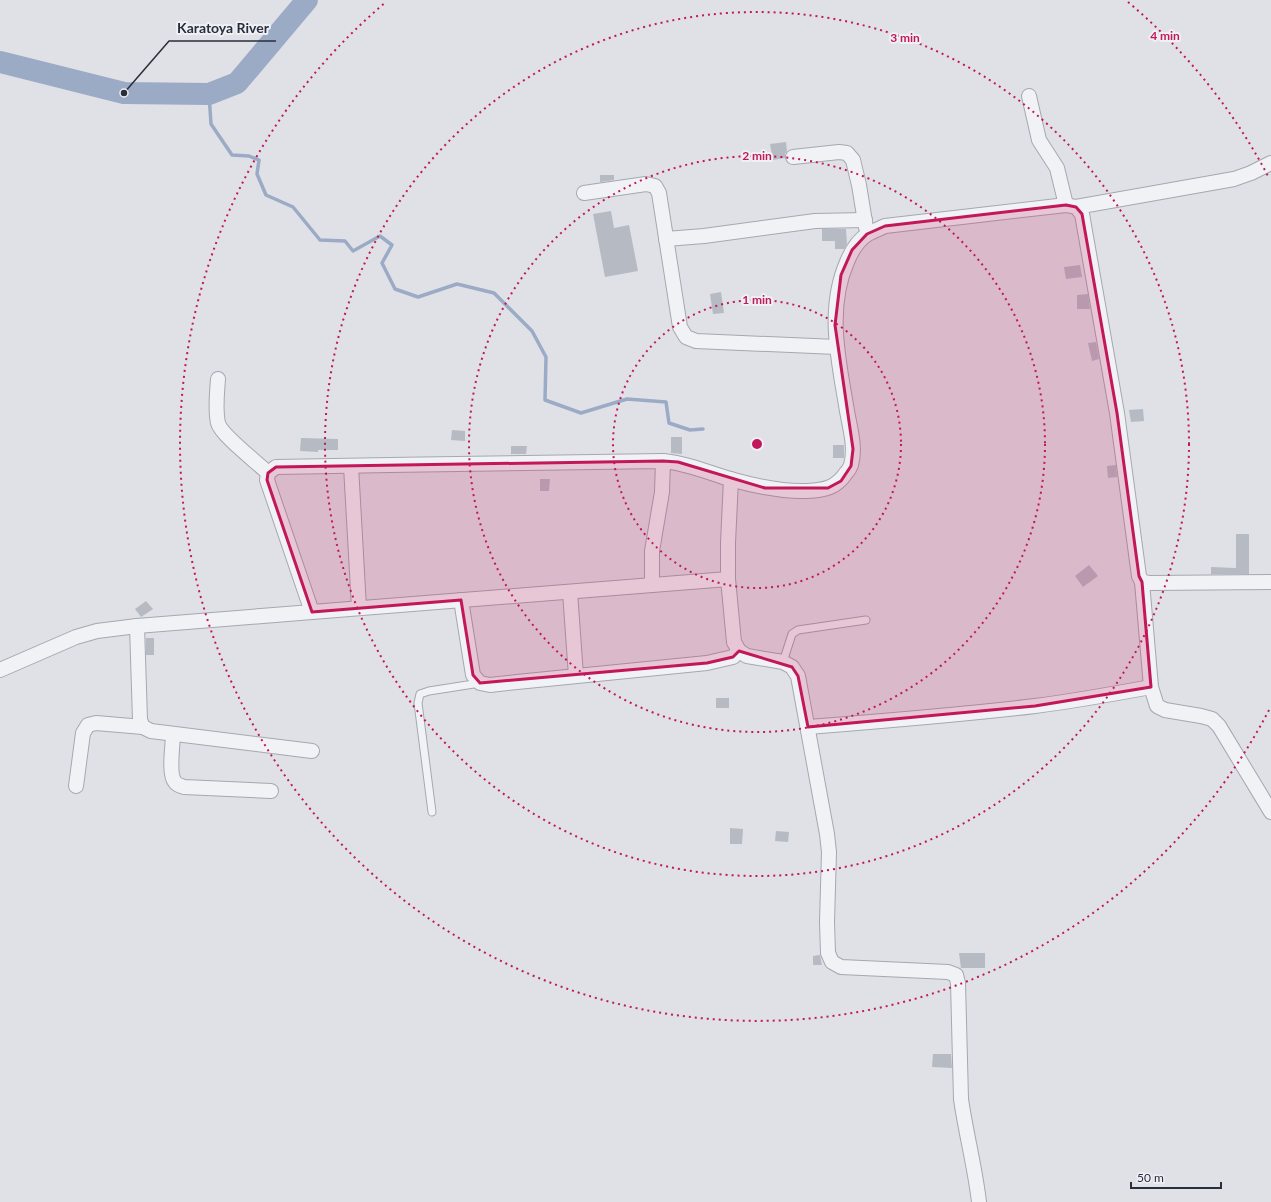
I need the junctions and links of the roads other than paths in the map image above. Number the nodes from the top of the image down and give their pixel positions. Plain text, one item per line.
1 (1029, 96) dead end
2 (793, 157) dead end
3 (1271, 163) edge
4 (584, 193) dead end
5 (1071, 206) junction
6 (865, 220) junction
7 (867, 234) junction
8 (666, 239) junction
9 (837, 347) junction
10 (218, 379) dead end
11 (663, 461) junction
12 (351, 466) junction
13 (268, 472) junction
14 (731, 479) junction
15 (728, 579) junction
16 (1142, 582) junction
17 (1271, 582) edge
18 (652, 585) junction
19 (570, 592) junction
20 (461, 600) junction
21 (359, 608) junction
22 (312, 612) junction
23 (866, 620) dead end
24 (137, 626) junction
25 (739, 651) junction
26 (783, 662) junction
27 (0, 670) edge
28 (576, 676) junction
29 (480, 683) junction
30 (1151, 687) junction
31 (808, 727) junction
32 (143, 728) junction
33 (173, 734) junction
34 (312, 751) dead end
35 (76, 786) dead end
36 (271, 791) dead end
37 (432, 812) dead end
38 (1271, 812) edge
39 (979, 1202) edge

1 - 5 street
2 - 6 street
3 - 5 street
4 - 8 street
5 - 7 street
5 - 16 street
6 - 7 street
6 - 8 street
7 - 9 street
8 - 9 street
9 - 14 street
10 - 13 street
11 - 12 street
11 - 14 street
11 - 18 street
12 - 13 street
12 - 21 street
13 - 22 street
14 - 15 street
15 - 18 street
15 - 25 street
16 - 17 street
16 - 30 street
18 - 19 street
19 - 20 street
19 - 28 street
20 - 21 street
20 - 29 street
21 - 22 street
22 - 24 street
23 - 26 lane
24 - 27 street
24 - 32 street
25 - 26 street
25 - 28 street
26 - 31 street
28 - 29 street
29 - 37 lane
30 - 31 street
30 - 38 street
31 - 39 street
32 - 33 street
32 - 35 street
33 - 34 street
33 - 36 street

